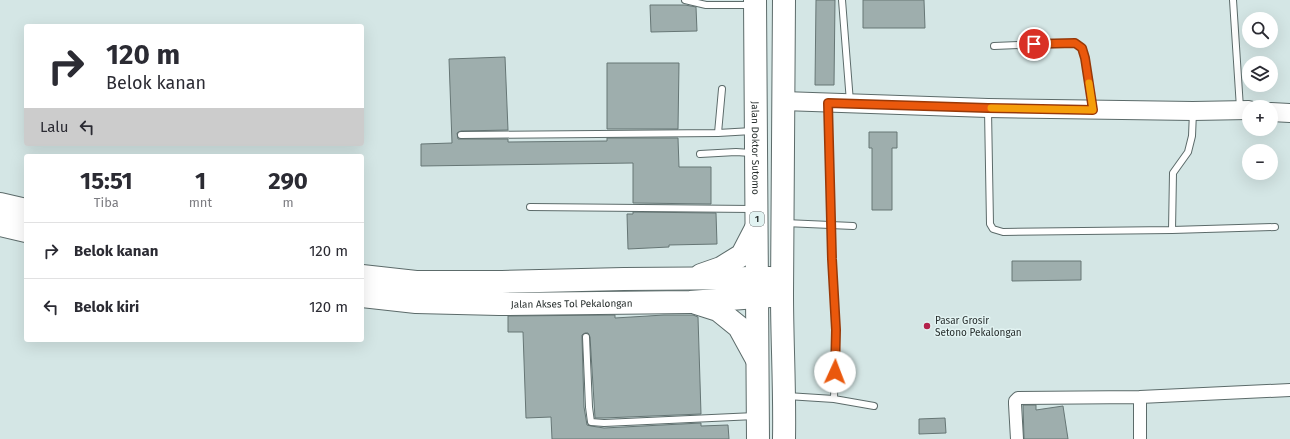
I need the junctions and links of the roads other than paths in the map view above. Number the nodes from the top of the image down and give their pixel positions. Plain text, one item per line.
1 (685, 0) edge
2 (784, 0) edge
3 (842, 0) edge
4 (1233, 0) edge
5 (750, 2) edge
6 (994, 46) dead end
7 (722, 89) dead end
8 (1244, 100) edge
9 (783, 101) junction
10 (828, 103) junction
11 (850, 103) junction
12 (988, 108) junction
13 (1093, 110) junction
14 (1242, 110) edge
15 (1194, 111) junction
16 (1278, 112) edge
17 (1290, 113) edge
18 (756, 131) junction
19 (718, 133) junction
20 (461, 135) dead end
21 (700, 154) dead end
22 (757, 154) junction
23 (0, 204) edge
24 (530, 207) dead end
25 (24, 210) edge
26 (756, 217) junction
27 (782, 223) junction
28 (0, 225) edge
29 (831, 225) junction
30 (853, 226) dead end
31 (1275, 228) dead end
32 (1172, 230) junction
33 (24, 231) edge
34 (364, 276) edge
35 (691, 279) junction
36 (782, 286) junction
37 (757, 287) junction
38 (364, 296) edge
39 (690, 302) junction
40 (586, 337) dead end
41 (757, 361) junction
42 (1290, 390) edge
43 (785, 396) junction
44 (1140, 398) junction
45 (834, 399) junction
46 (874, 406) dead end
47 (759, 415) junction
48 (758, 439) edge
49 (784, 439) edge
50 (1017, 439) edge
51 (1140, 439) edge

1 - 5 lane
2 - 9 highway
3 - 11 lane
4 - 8 lane
5 - 18 highway, Jalan Doktor Sutomo / 1
6 - 13 lane
7 - 19 lane
9 - 10 street
9 - 27 highway
10 - 11 street
10 - 29 lane
11 - 12 street
12 - 13 street
12 - 32 lane
13 - 15 street
14 - 15 street
15 - 32 lane
16 - 17 street
18 - 19 lane
18 - 22 highway, Jalan Doktor Sutomo / 1
19 - 20 lane
21 - 22 lane
22 - 26 highway, Jalan Doktor Sutomo / 1
23 - 25 highway
24 - 26 lane
26 - 35 highway
26 - 37 highway, Jalan Doktor Sutomo / 1
27 - 29 lane
27 - 36 highway
28 - 33 highway
29 - 30 lane
29 - 45 lane
31 - 32 lane
34 - 35 highway, Jalan Akses Tol Pekalongan
35 - 37 highway, Jalan Akses Tol Pekalongan
36 - 37 highway, Jalan Akses Tol Pekalongan
36 - 43 highway
37 - 39 highway, Jalan Akses Tol Pekalongan
37 - 41 highway, Jalan Doktor Sutomo / 1
38 - 39 highway, Jalan Akses Tol Pekalongan
39 - 41 highway
40 - 47 lane
41 - 47 highway, Jalan Doktor Sutomo / 1
42 - 44 street
43 - 45 lane
43 - 49 highway
44 - 50 street
44 - 51 street
45 - 46 lane
47 - 48 highway, Jalan Doktor Sutomo / 1

